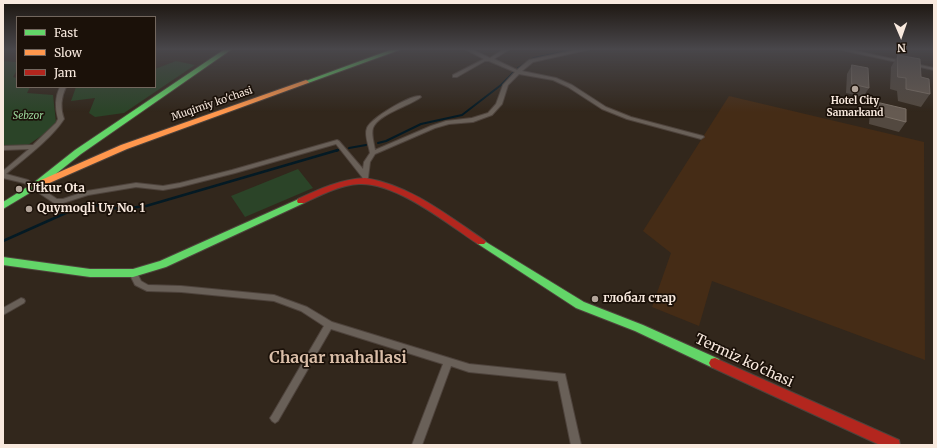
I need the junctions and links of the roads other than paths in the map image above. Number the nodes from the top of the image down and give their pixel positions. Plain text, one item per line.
1 (198, 70) edge
2 (340, 70) edge
3 (466, 70) edge
4 (514, 70) edge
5 (520, 70) edge
6 (518, 72) junction
7 (455, 76) dead end
8 (63, 88) edge
9 (418, 97) dead end
10 (701, 137) dead end
11 (36, 146) junction
12 (3, 148) edge
13 (373, 153) junction
14 (3, 174) edge
15 (365, 178) junction
16 (35, 186) junction
17 (3, 206) edge
18 (3, 261) edge
19 (133, 273) junction
20 (21, 301) dead end
21 (3, 312) edge
22 (329, 325) junction
23 (448, 362) junction
24 (275, 418) dead end
25 (418, 445) edge
26 (576, 445) edge
27 (894, 445) edge

1 - 16 main road
2 - 16 main road, Muqimiy ko'chasi
3 - 7 street
4 - 6 street
5 - 6 street
6 - 10 street
6 - 13 street
8 - 11 street
9 - 13 street
11 - 12 street
11 - 14 street
13 - 15 street
14 - 16 street
15 - 16 street
15 - 19 main road
15 - 27 main road, Termiz ko'chasi
16 - 17 main road
18 - 19 main road
19 - 22 street
20 - 21 street
22 - 23 street
22 - 24 street
23 - 25 street
23 - 26 street

